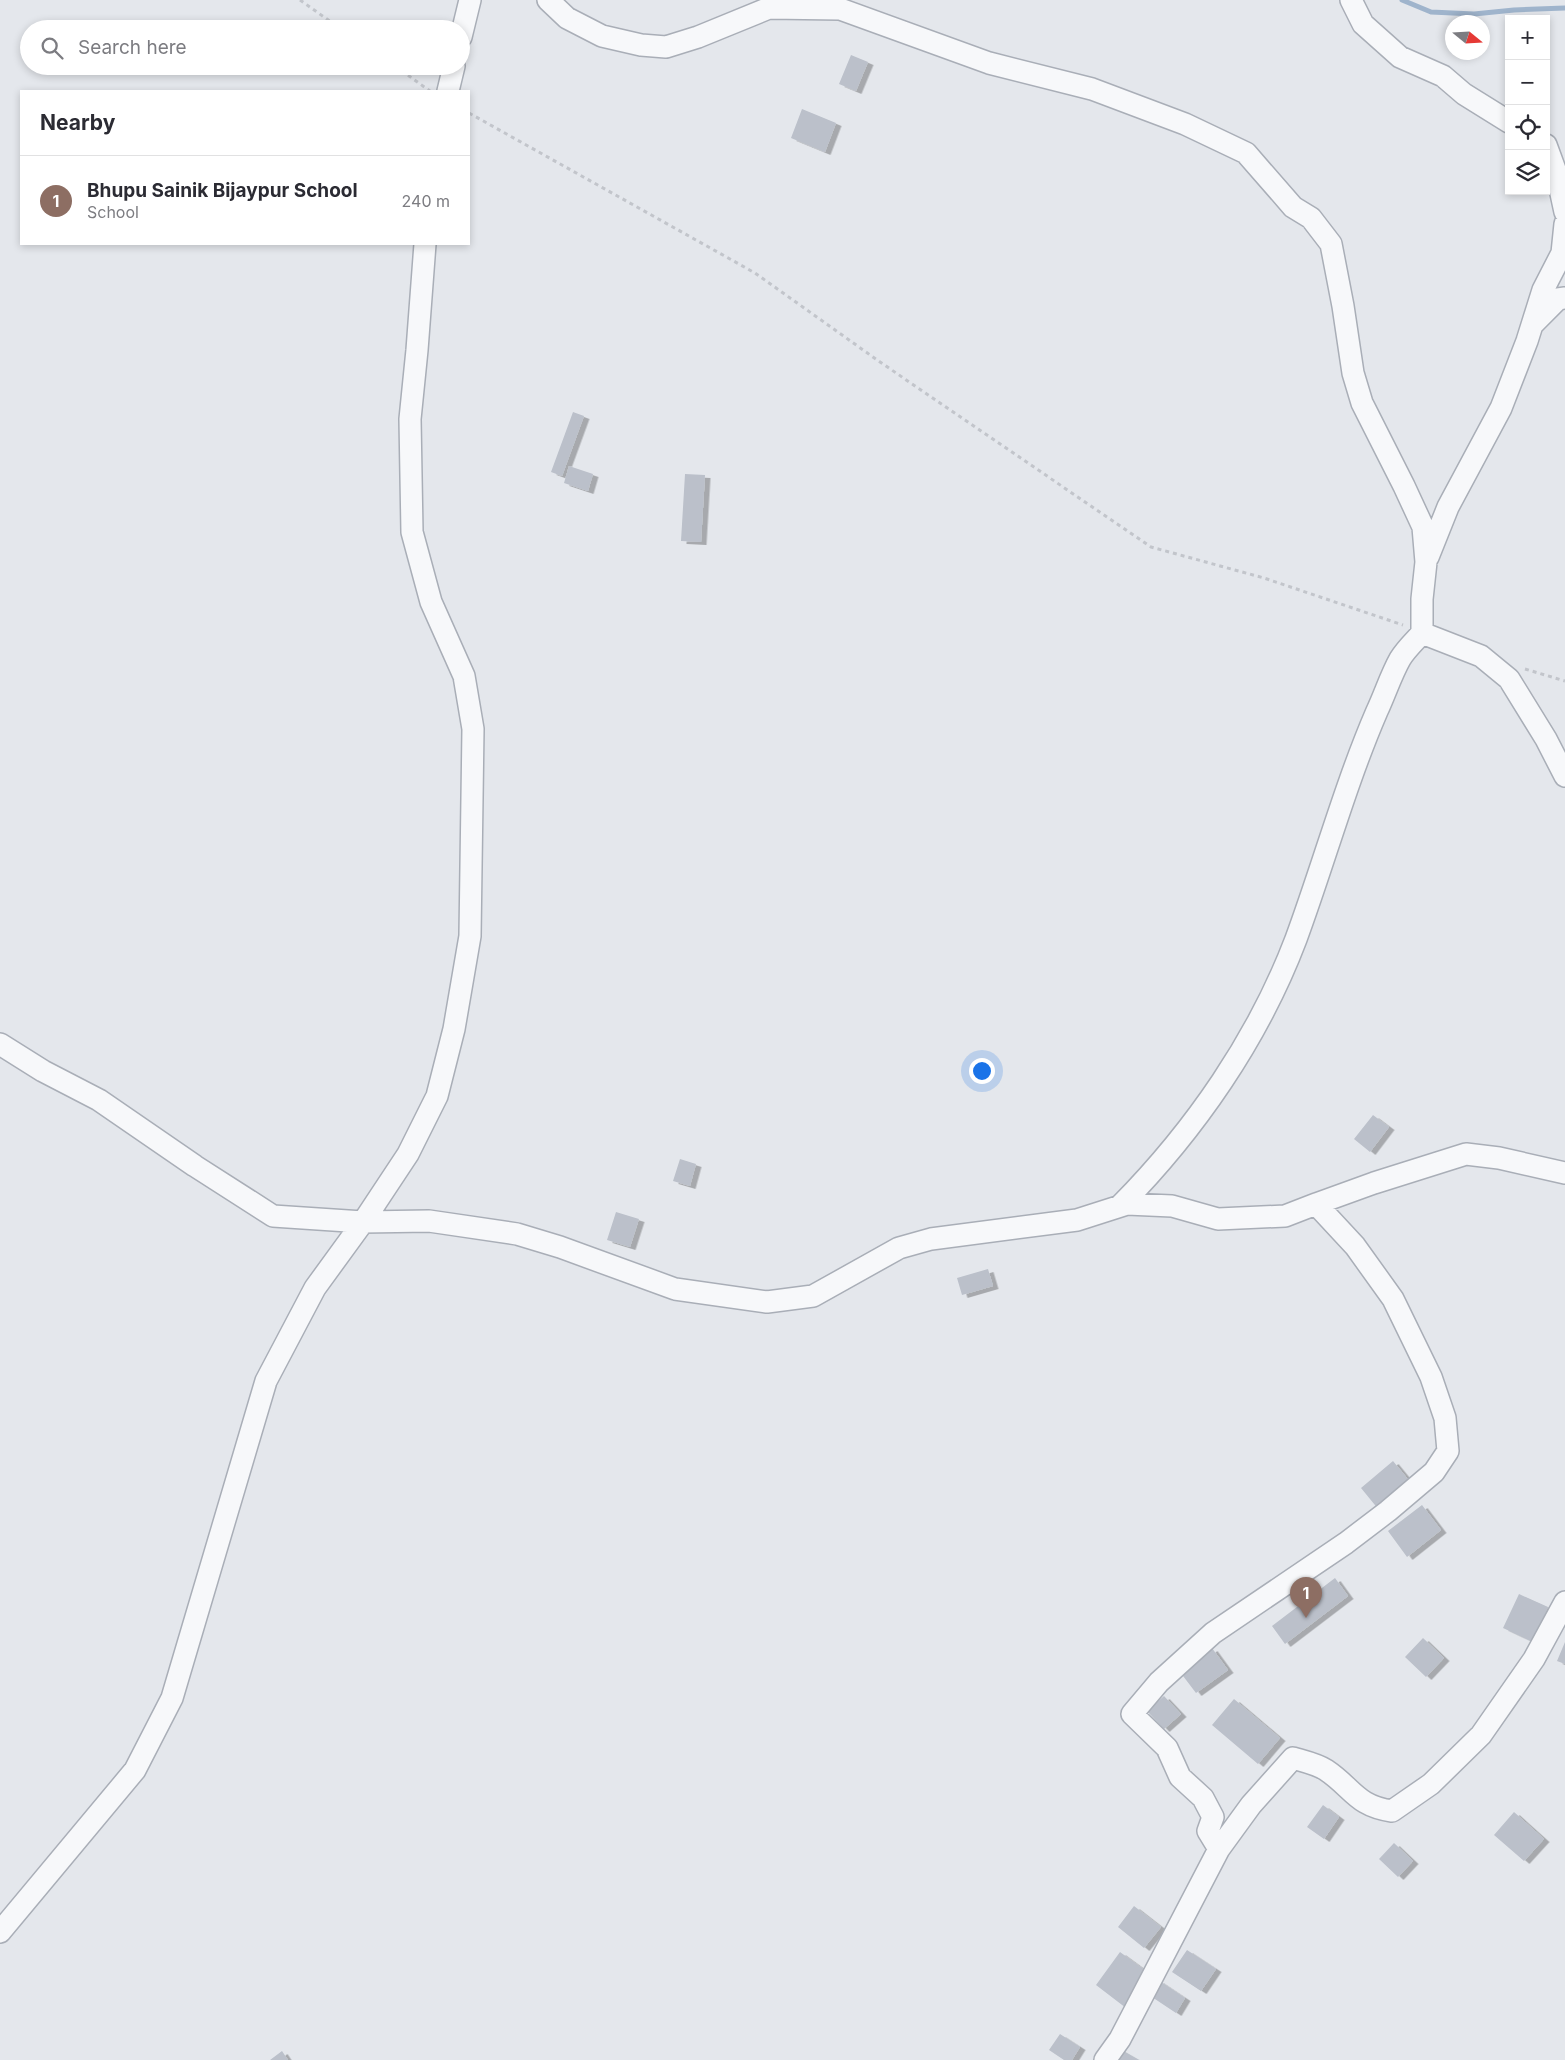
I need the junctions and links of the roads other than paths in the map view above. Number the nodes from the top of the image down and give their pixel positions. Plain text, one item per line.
1 (470, 0) edge
2 (548, 0) edge
3 (1351, 0) edge
4 (465, 20) edge
5 (452, 75) edge
6 (448, 90) edge
7 (1505, 120) edge
8 (1548, 150) edge
9 (1565, 212) edge
10 (1565, 226) edge
11 (425, 245) edge
12 (1565, 298) edge
13 (1532, 325) junction
14 (1426, 562) junction
15 (1422, 633) junction
16 (1565, 776) edge
17 (0, 1044) edge
18 (1565, 1173) edge
19 (1316, 1204) junction
20 (1120, 1206) junction
21 (363, 1222) junction
22 (1565, 1602) edge
23 (1219, 1849) junction
24 (0, 1932) edge
25 (1105, 2060) edge

1 - 4 street
2 - 14 street
3 - 7 street
5 - 6 street
8 - 9 street
10 - 13 street
11 - 21 street
12 - 13 street
13 - 14 street
14 - 15 street
15 - 16 street
15 - 20 street
17 - 21 street
18 - 19 street
19 - 20 street
19 - 23 street
20 - 21 street
21 - 24 street
22 - 23 street
23 - 25 street

